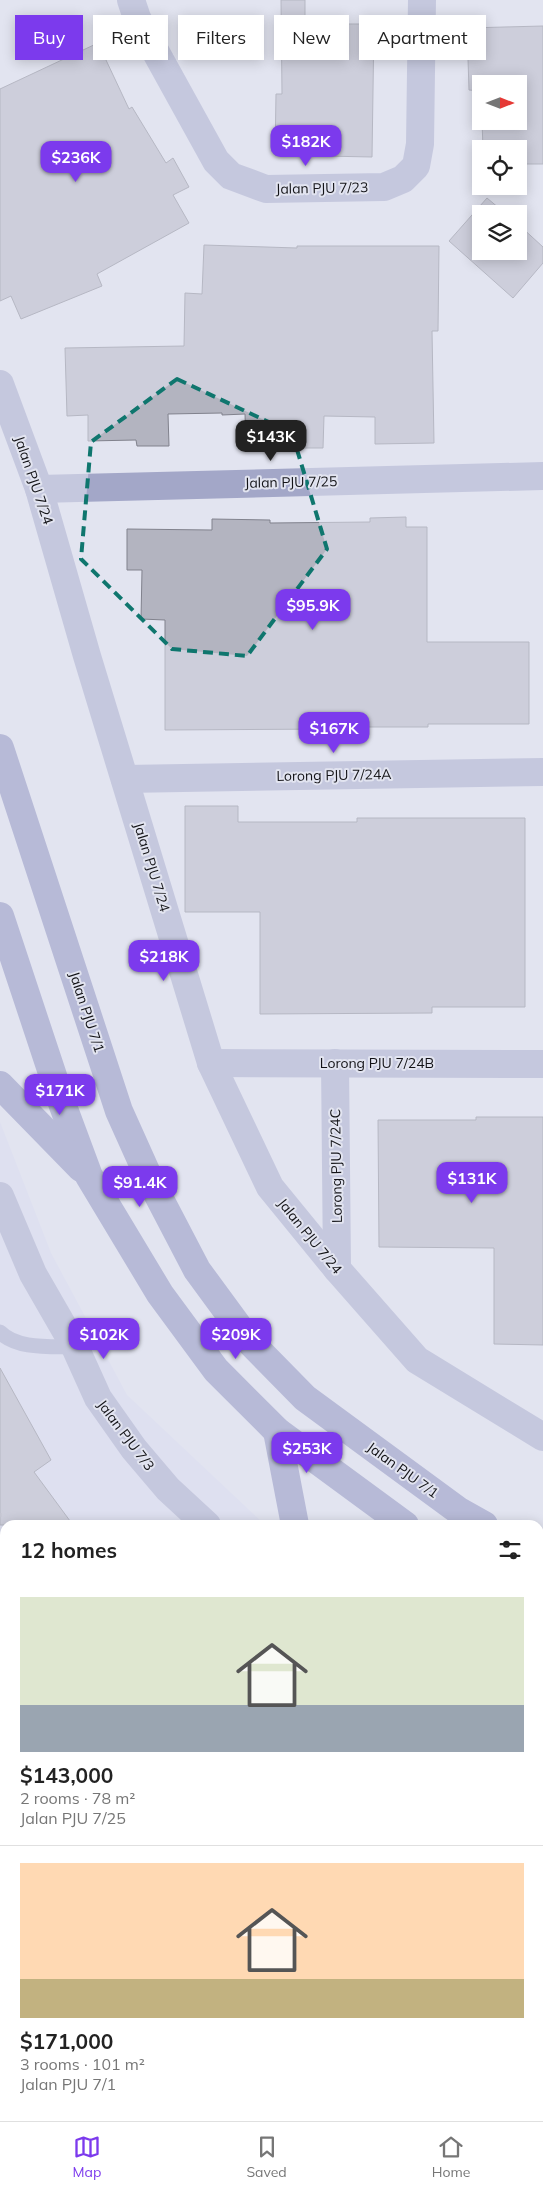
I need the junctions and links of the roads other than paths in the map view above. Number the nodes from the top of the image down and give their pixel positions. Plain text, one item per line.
1 (131, 0) edge
2 (422, 0) edge
3 (0, 384) edge
4 (543, 476) edge
5 (40, 489) junction
6 (0, 748) edge
7 (543, 772) edge
8 (125, 779) junction
9 (0, 916) edge
10 (210, 1062) junction
11 (335, 1063) junction
12 (543, 1064) edge
13 (0, 1085) edge
14 (89, 1176) junction
15 (0, 1196) edge
16 (337, 1269) junction
17 (0, 1332) edge
18 (75, 1347) junction
19 (277, 1431) junction
20 (543, 1437) edge
21 (201, 1520) edge
22 (295, 1520) edge
23 (398, 1520) edge
24 (474, 1520) edge

1 - 2 street, Jalan PJU 7/23
3 - 5 street, Jalan PJU 7/24
4 - 5 street, Jalan PJU 7/25
5 - 8 street, Jalan PJU 7/24
6 - 24 street, Jalan PJU 7/1
7 - 8 street, Lorong PJU 7/24A
8 - 10 street, Jalan PJU 7/24
9 - 14 street
10 - 11 street, Lorong PJU 7/24B
10 - 16 street, Jalan PJU 7/24
11 - 12 street, Lorong PJU 7/24B
11 - 16 street, Lorong PJU 7/24C
13 - 14 street
14 - 19 street
15 - 18 street, Jalan PJU 7/3
16 - 20 street, Jalan PJU 7/24
17 - 18 lane
18 - 21 street, Jalan PJU 7/3
19 - 22 street
19 - 23 street

